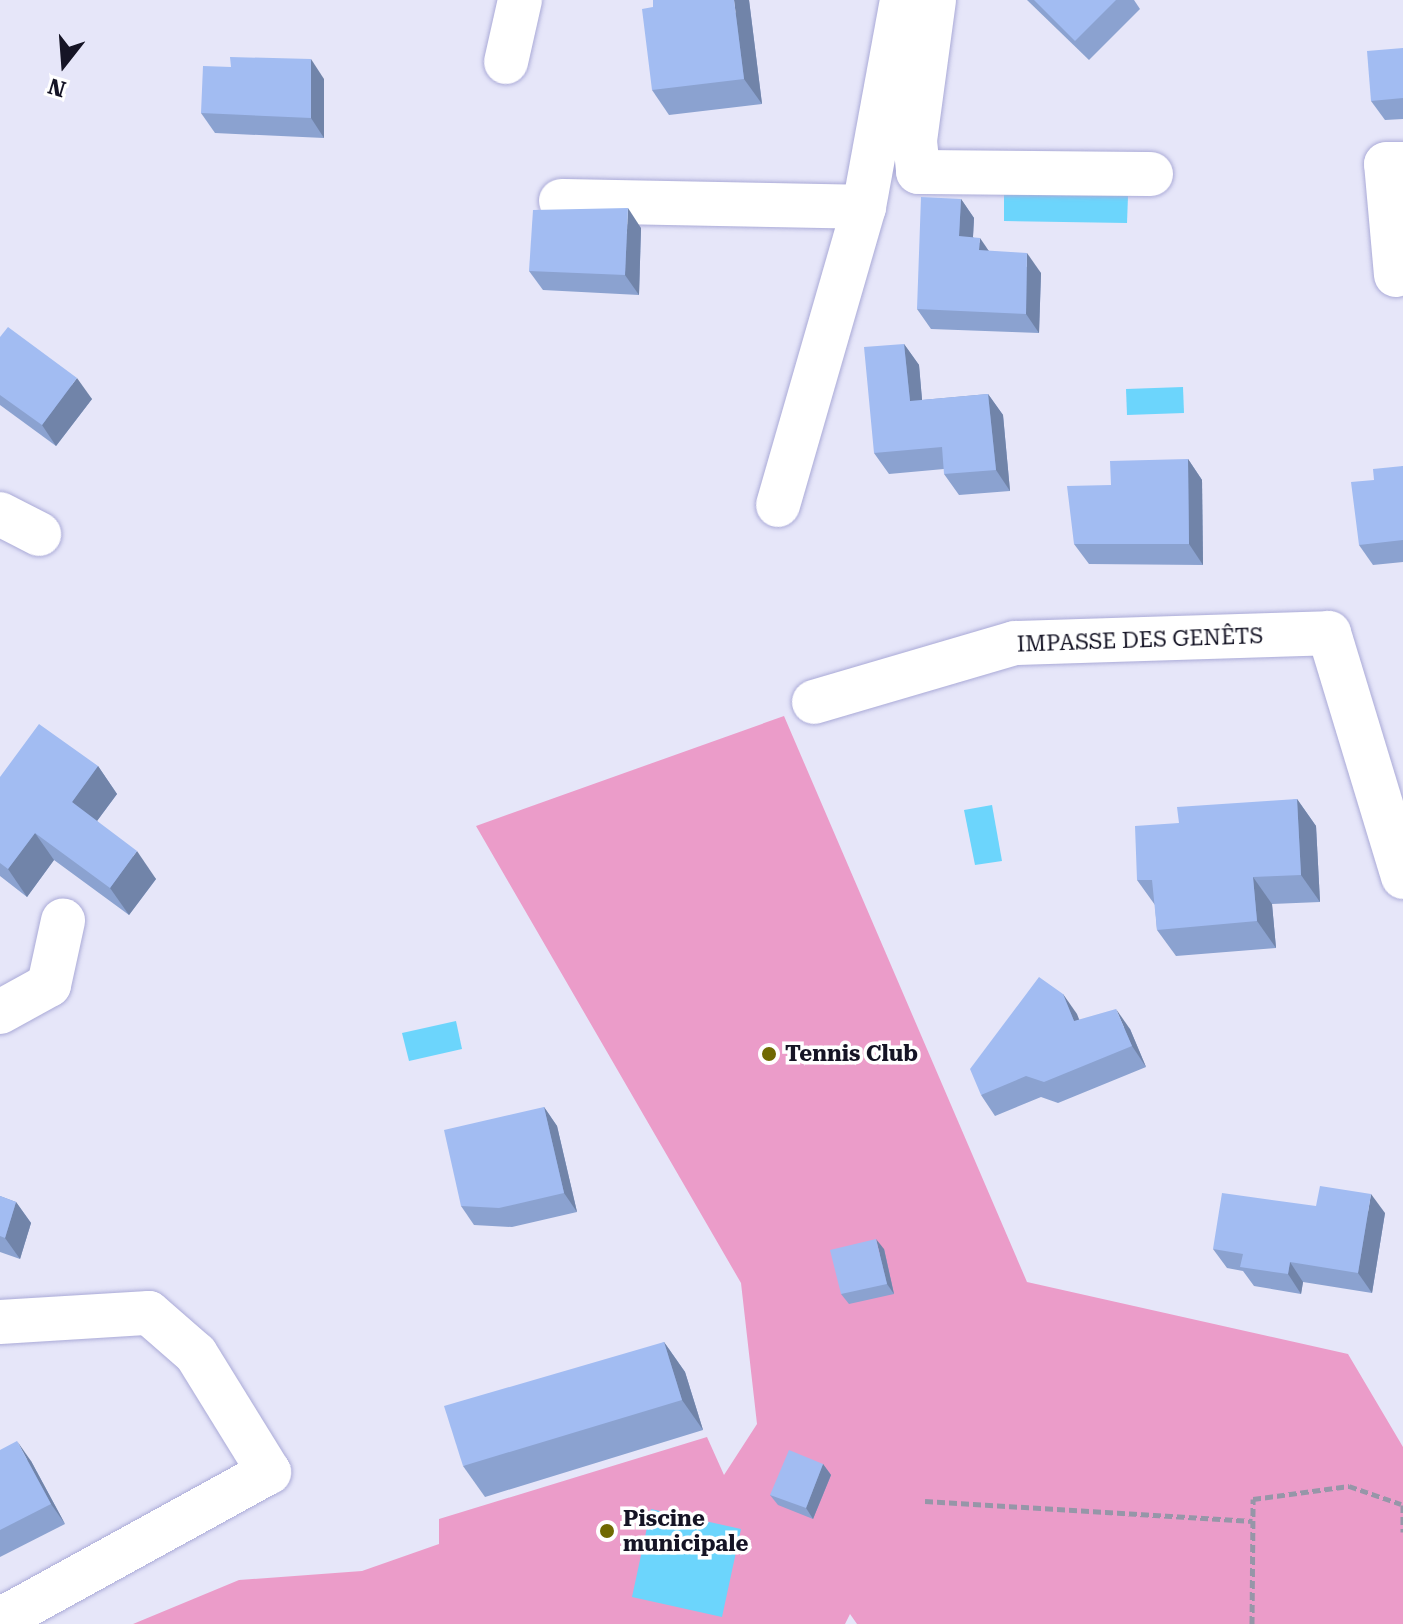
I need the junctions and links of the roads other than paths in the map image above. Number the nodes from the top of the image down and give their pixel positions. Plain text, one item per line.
1 (520, 0) edge
2 (902, 0) edge
3 (934, 0) edge
4 (506, 62) dead end
5 (1403, 164) edge
6 (1151, 174) dead end
7 (561, 201) dead end
8 (864, 207) junction
9 (1396, 275) dead end
10 (778, 505) dead end
11 (0, 514) edge
12 (39, 534) dead end
13 (814, 702) dead end
14 (1403, 877) edge
15 (63, 921) dead end
16 (0, 1012) edge
17 (0, 1322) edge
18 (0, 1620) edge

1 - 4 street
2 - 8 street
3 - 6 street
5 - 9 street
7 - 8 street
8 - 10 street
11 - 12 street
13 - 14 street, IMPASSE DES GENÊTS
15 - 16 street
17 - 18 street

